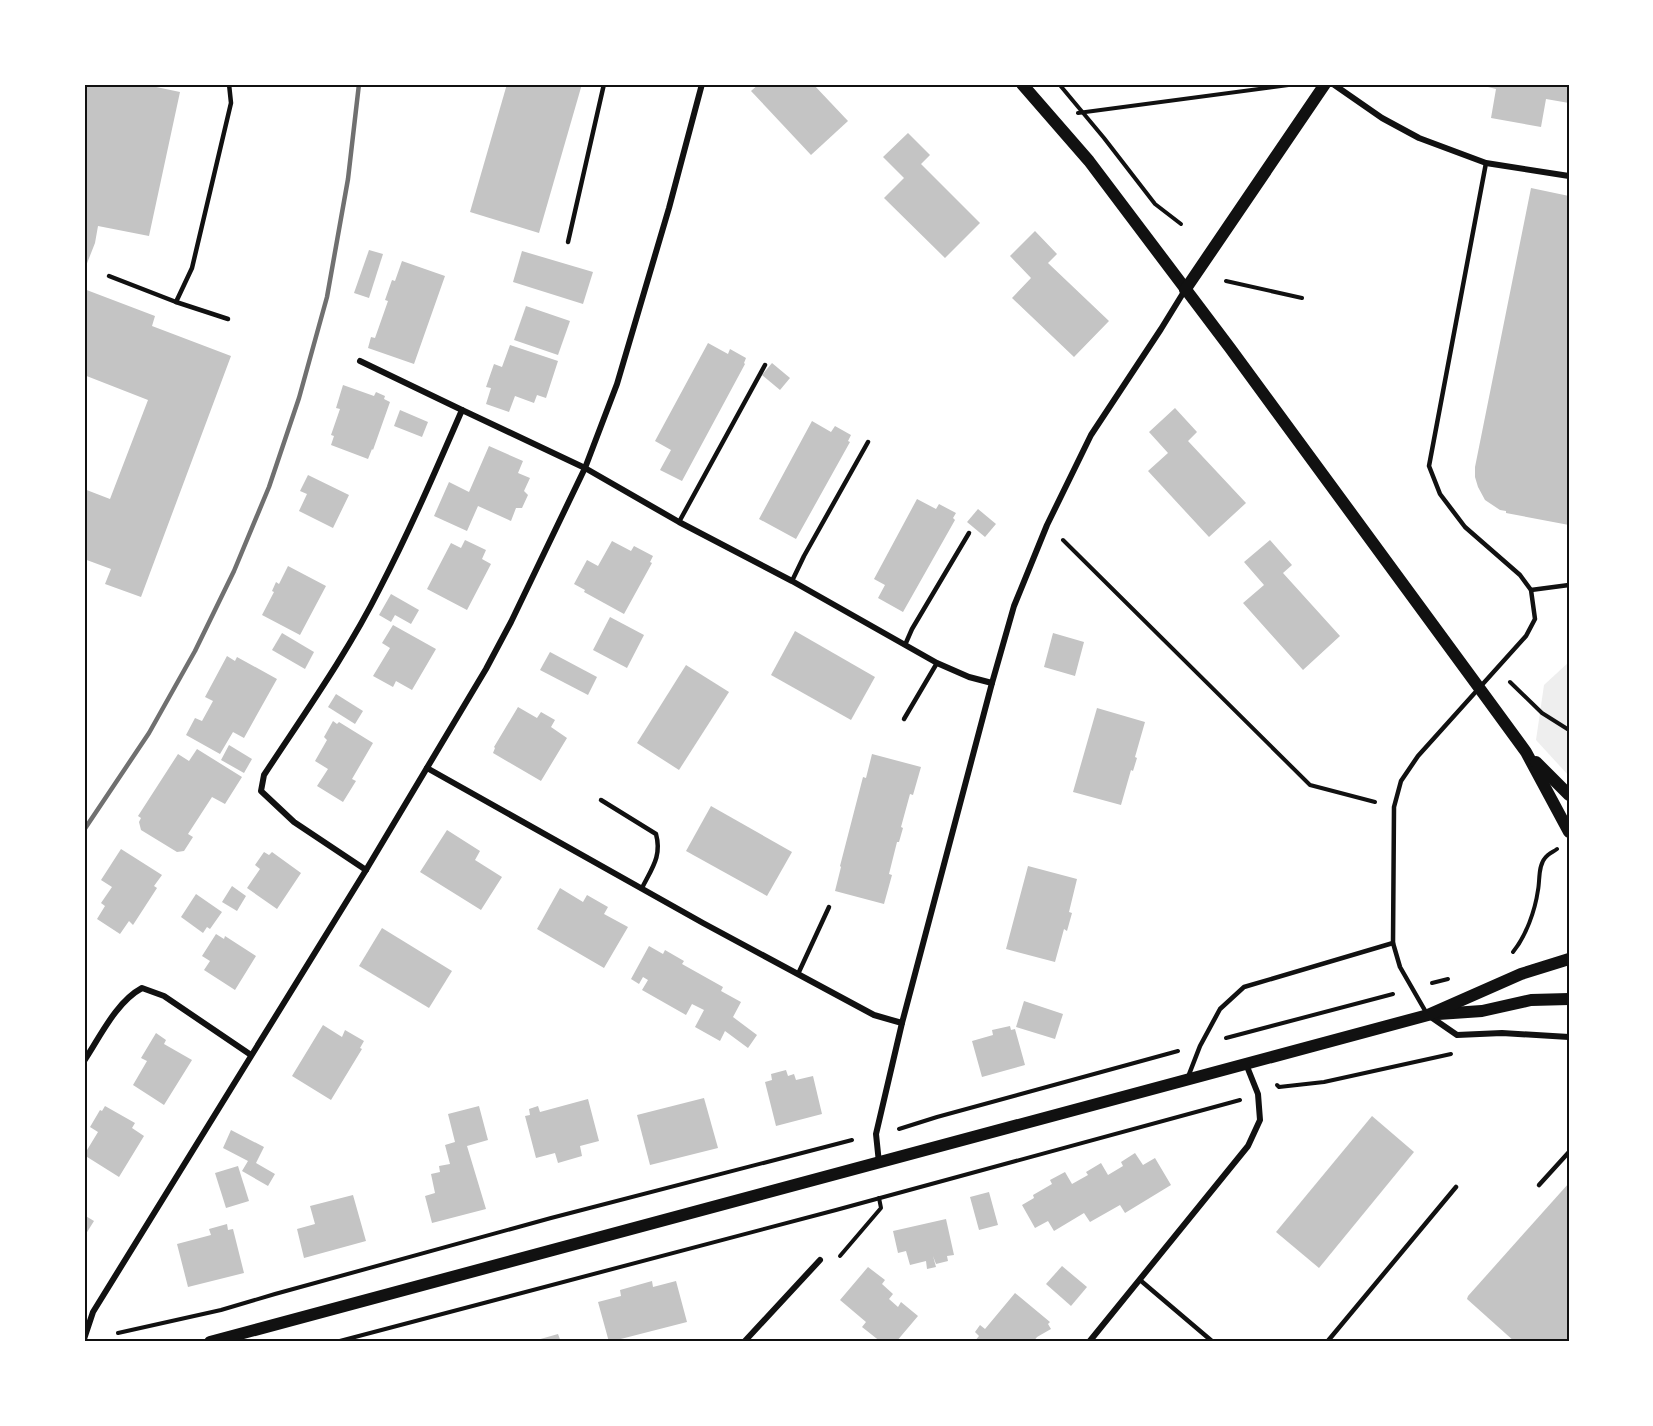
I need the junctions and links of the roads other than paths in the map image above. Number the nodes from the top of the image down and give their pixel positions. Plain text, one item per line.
1 (228, 84) edge
2 (604, 84) edge
3 (702, 84) edge
4 (1022, 84) edge
5 (1325, 84) edge
6 (1333, 84) edge
7 (1486, 163) junction
8 (1569, 176) edge
9 (568, 242) dead end
10 (109, 276) dead end
11 (1185, 290) junction
12 (176, 302) junction
13 (228, 319) dead end
14 (360, 361) dead end
15 (765, 365) dead end
16 (462, 410) junction
17 (868, 442) dead end
18 (585, 468) junction
19 (679, 522) junction
20 (969, 533) dead end
21 (792, 581) junction
22 (1569, 585) edge
23 (1531, 590) junction
24 (905, 645) junction
25 (937, 663) junction
26 (992, 683) junction
27 (1480, 689) junction
28 (904, 719) dead end
29 (1526, 752) junction
30 (427, 768) junction
31 (1569, 795) edge
32 (601, 800) dead end
33 (1569, 832) edge
34 (366, 870) junction
35 (642, 888) junction
36 (829, 907) dead end
37 (1393, 943) junction
38 (1569, 959) edge
39 (798, 974) junction
40 (1569, 999) edge
41 (1428, 1015) junction
42 (903, 1023) junction
43 (1569, 1037) edge
44 (250, 1055) junction
45 (84, 1061) edge
46 (1246, 1064) junction
47 (1187, 1080) junction
48 (1569, 1152) edge
49 (879, 1163) junction
50 (1539, 1185) dead end
51 (1456, 1187) dead end
52 (820, 1260) road end
53 (1140, 1280) junction
54 (84, 1339) edge
55 (228, 1340) edge
56 (210, 1342) edge
57 (744, 1342) edge
58 (1089, 1342) edge
59 (1213, 1342) edge
60 (1327, 1342) edge

1 - 12 lane
2 - 9 lane
3 - 18 street
4 - 11 main road
5 - 11 main road
6 - 7 street
7 - 8 street
7 - 23 lane
10 - 12 lane
11 - 26 street
11 - 27 main road
12 - 13 lane
14 - 16 street
15 - 19 lane
16 - 18 street
16 - 34 street
17 - 21 lane
18 - 19 street
18 - 30 street
19 - 21 street
20 - 24 lane
21 - 24 street
22 - 23 lane
23 - 27 lane
24 - 25 street
25 - 26 street
25 - 28 lane
26 - 42 street
27 - 29 main road
27 - 37 lane
29 - 31 main road
29 - 33 main road
30 - 34 street
30 - 35 street
32 - 35 lane
34 - 44 street
35 - 39 street
36 - 39 lane
37 - 41 lane
37 - 47 lane
38 - 41 main road
39 - 42 street
40 - 41 main road
41 - 43 street
41 - 46 main road
42 - 49 street
44 - 45 street
44 - 54 street
46 - 47 main road
46 - 53 street
47 - 49 main road
48 - 50 lane
49 - 55 main road
51 - 60 lane
52 - 57 street
53 - 58 street
53 - 59 lane
55 - 56 main road

